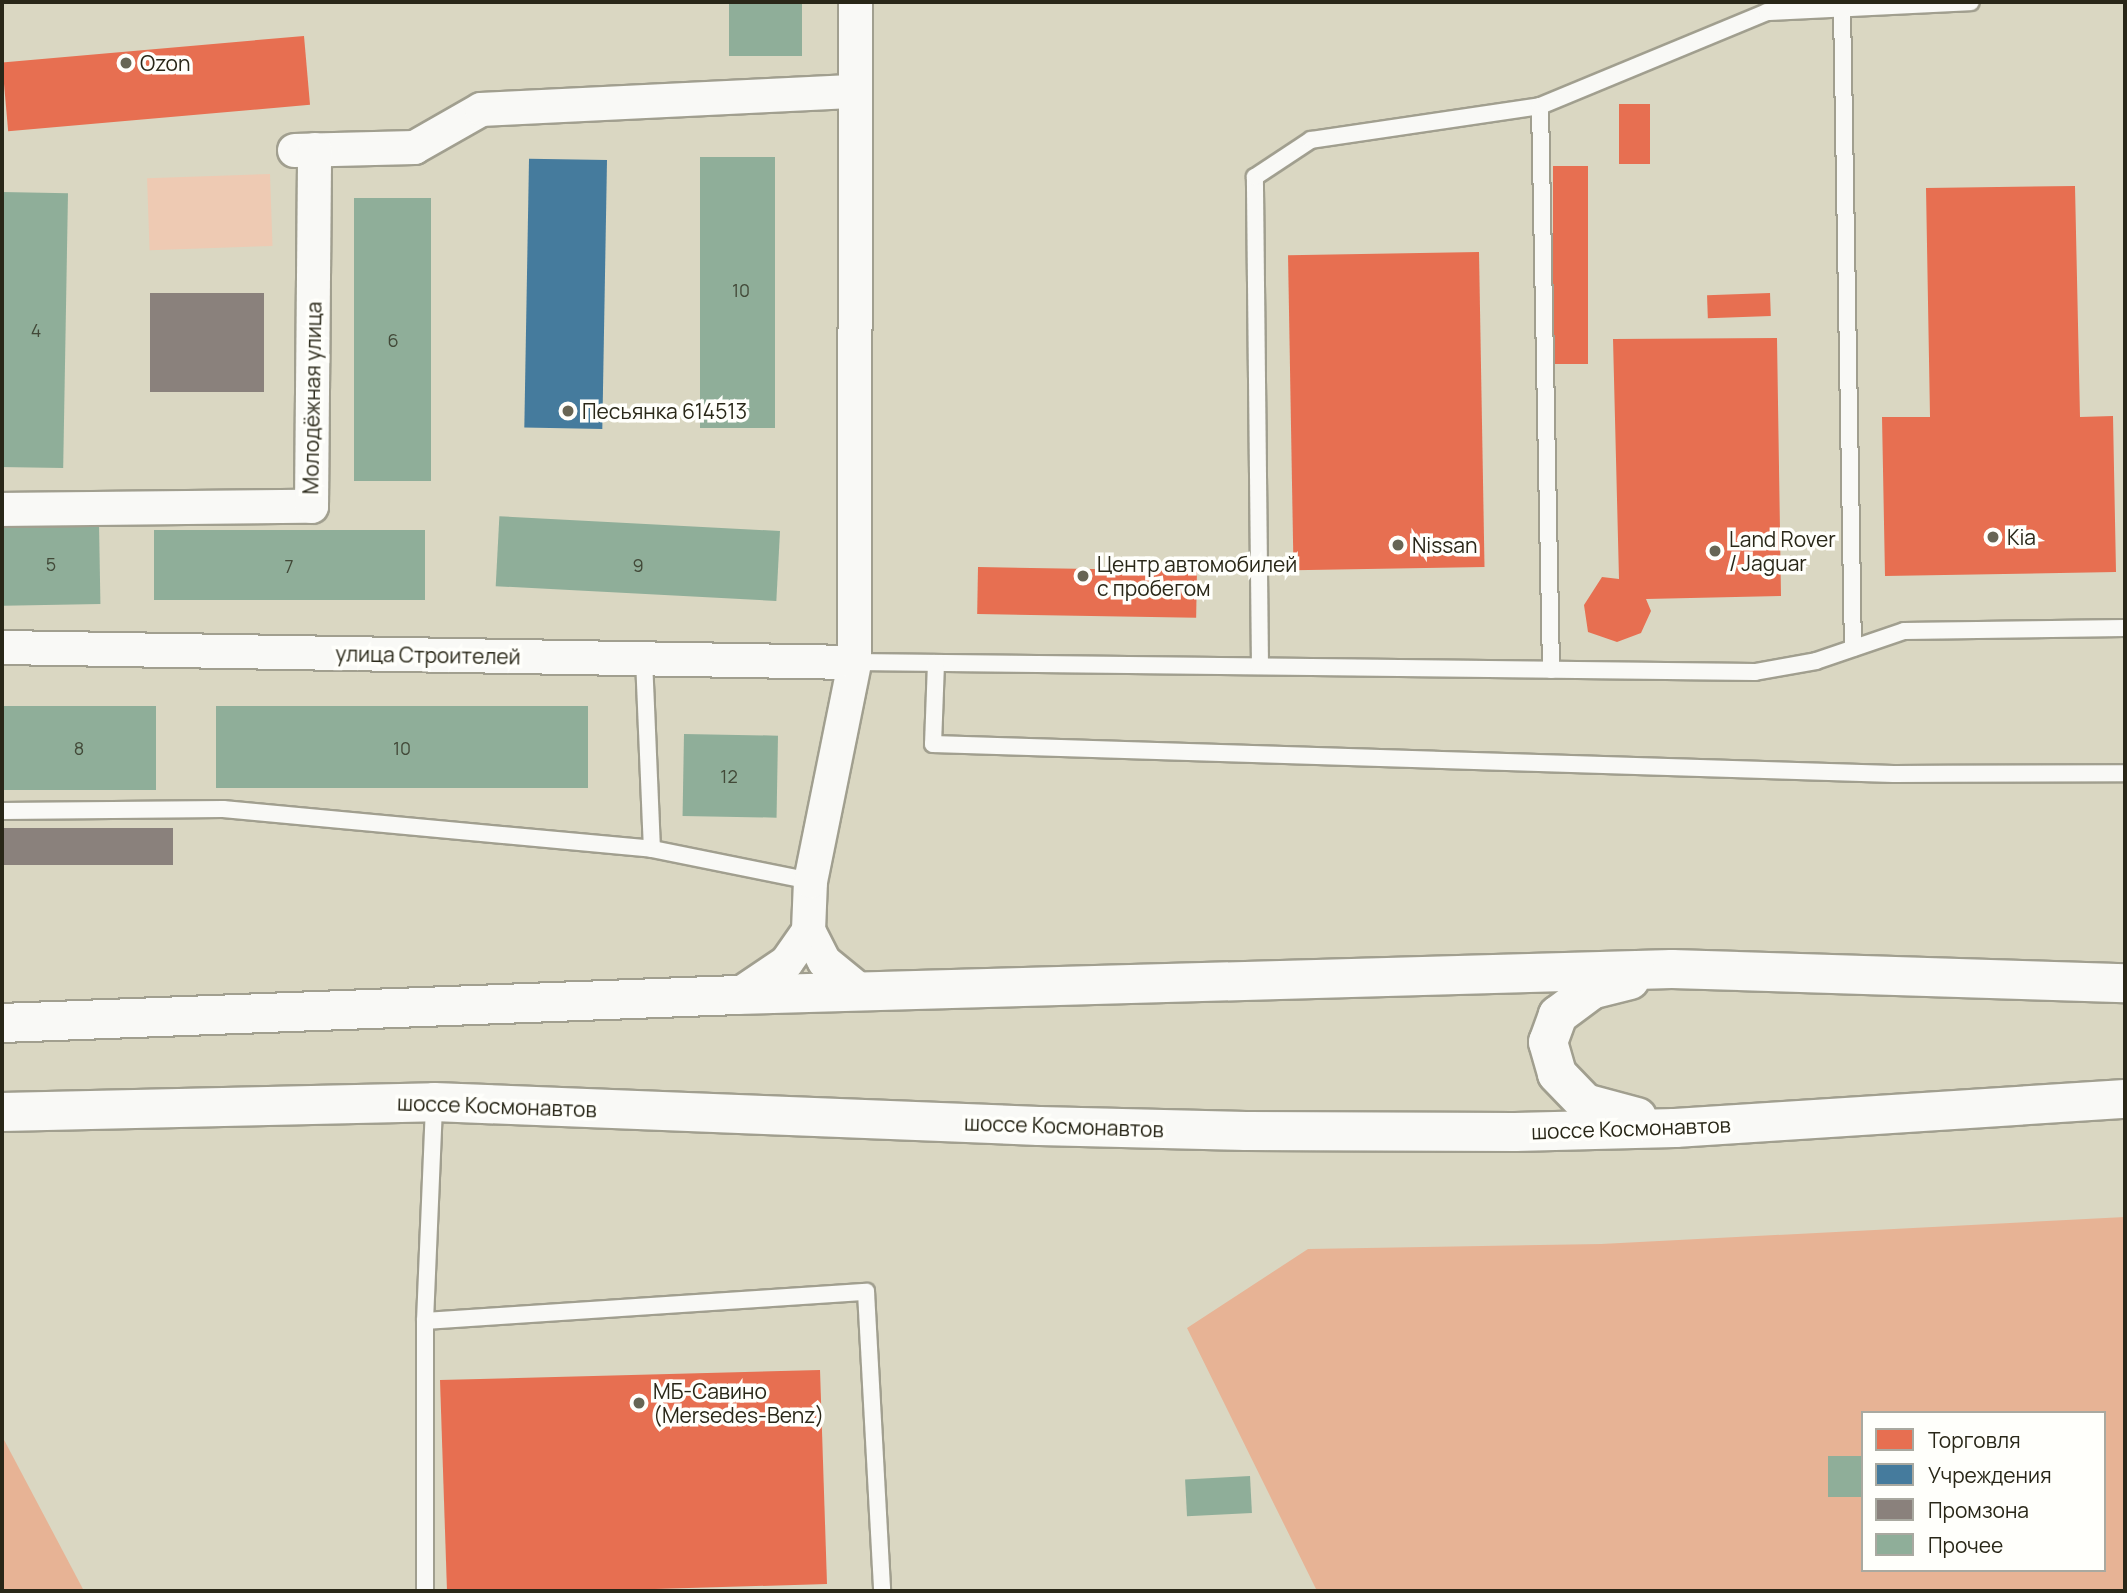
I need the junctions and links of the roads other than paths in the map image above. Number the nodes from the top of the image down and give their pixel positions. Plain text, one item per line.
1 (855, 2) edge
2 (1971, 2) edge
3 (1842, 8) junction
4 (855, 91) junction
5 (1540, 106) junction
6 (2, 509) edge
7 (2125, 628) edge
8 (2, 648) edge
9 (1853, 648) junction
10 (644, 659) junction
11 (854, 662) junction
12 (936, 663) junction
13 (1260, 666) junction
14 (1551, 670) junction
15 (2125, 774) edge
16 (2, 811) edge
17 (652, 849) junction
18 (810, 881) junction
19 (808, 930) junction
20 (1672, 969) junction
21 (2125, 983) edge
22 (862, 992) junction
23 (737, 995) junction
24 (2, 1023) edge
25 (2125, 1099) edge
26 (434, 1102) junction
27 (2, 1112) edge
28 (1675, 1128) junction
29 (425, 1321) junction
30 (425, 1591) edge
31 (882, 1591) edge

1 - 4 street
2 - 3 lane
3 - 5 lane
3 - 9 lane
4 - 6 street, Молодёжная улица
4 - 11 street
5 - 13 lane
5 - 14 lane
7 - 9 lane
8 - 10 street, улица Строителей
9 - 14 lane
10 - 11 street, улица Строителей
10 - 17 lane
11 - 12 lane
11 - 18 street
12 - 13 lane
12 - 15 lane
13 - 14 lane
16 - 17 lane
17 - 18 lane
18 - 19 street
19 - 22 street
19 - 23 street
20 - 21 main road
20 - 22 main road
20 - 28 main road
22 - 23 main road
23 - 24 main road
25 - 28 main road, шоссе Космонавтов
26 - 27 main road, шоссе Космонавтов
26 - 28 main road, шоссе Космонавтов
26 - 29 lane
29 - 30 lane
29 - 31 lane

